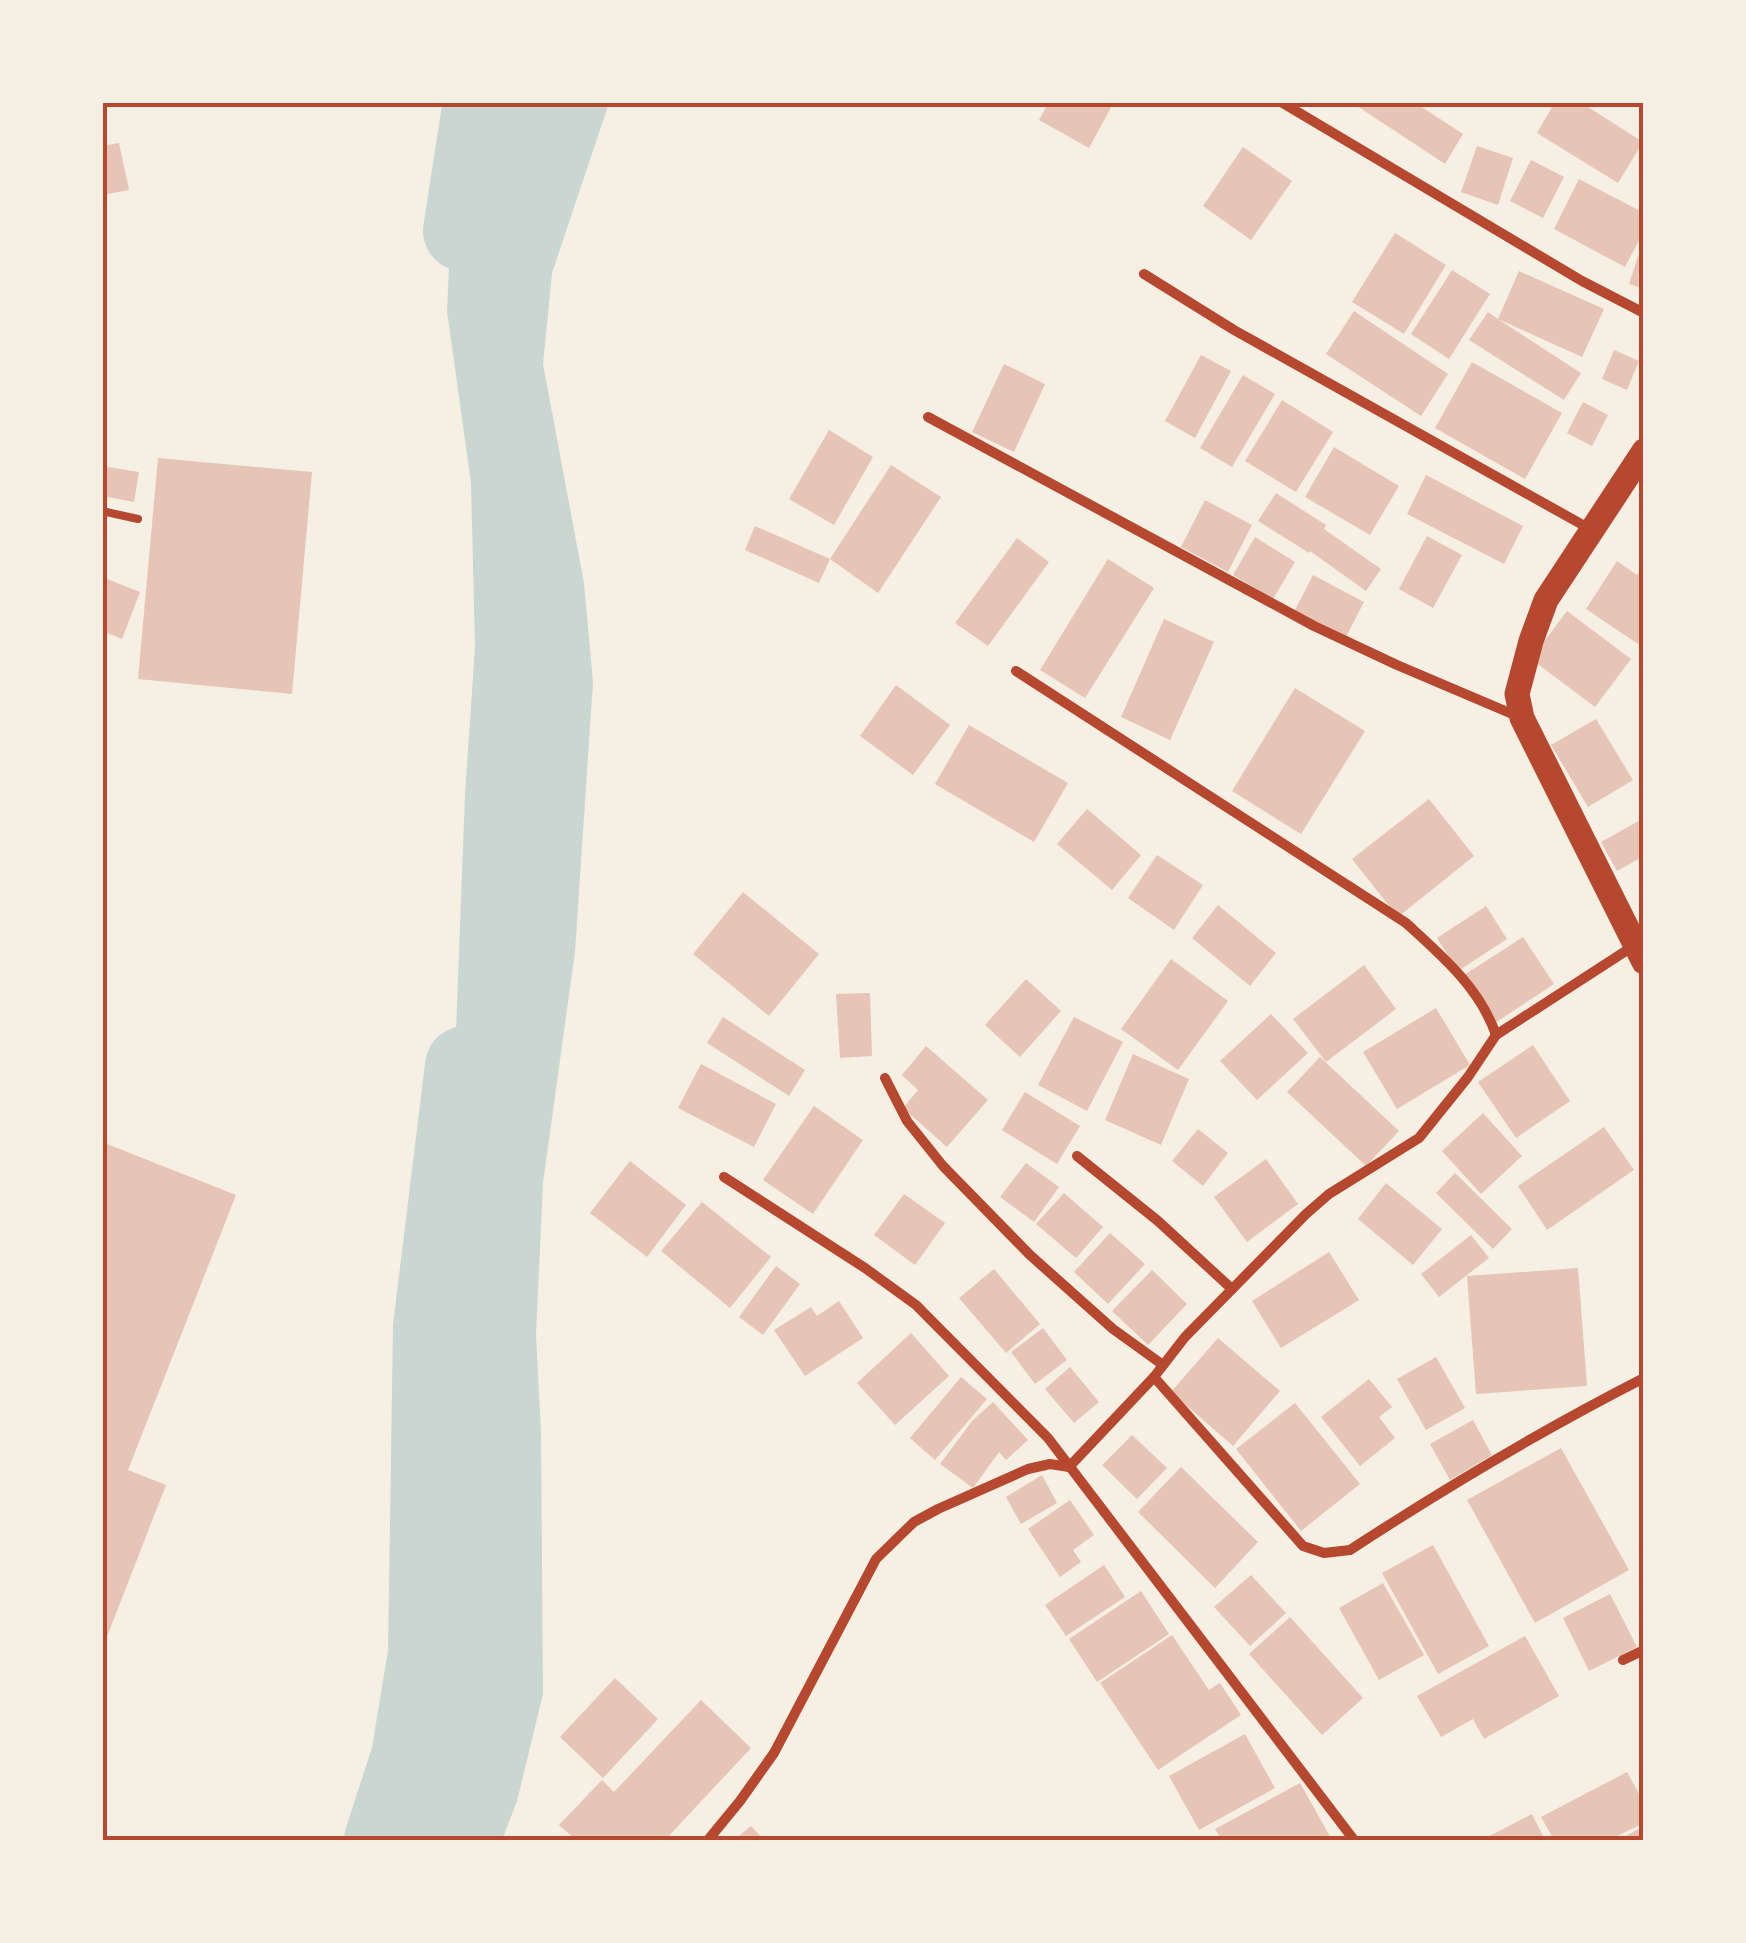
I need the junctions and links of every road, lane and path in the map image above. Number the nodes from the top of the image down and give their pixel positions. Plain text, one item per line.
1 (1281, 102) edge
2 (1144, 274) dead end
3 (1644, 313) edge
4 (928, 417) dead end
5 (1644, 450) edge
6 (102, 511) edge
7 (138, 520) dead end
8 (1593, 531) junction
9 (1016, 671) dead end
10 (1522, 718) junction
11 (1637, 938) edge
12 (1496, 1035) junction
13 (885, 1078) dead end
14 (1077, 1156) dead end
15 (724, 1178) dead end
16 (1232, 1289) junction
17 (1163, 1364) junction
18 (1154, 1377) junction
19 (1644, 1378) edge
20 (1069, 1467) junction
21 (1644, 1650) edge
22 (1623, 1660) dead end
23 (708, 1840) edge
24 (1354, 1840) edge

1 - 3 street
2 - 8 street
4 - 10 street
5 - 8 main road
6 - 7 lane
8 - 10 main road
9 - 12 street
10 - 11 main road
11 - 12 street
12 - 16 street
13 - 17 street
14 - 16 street
15 - 20 street
16 - 17 street
17 - 18 street
18 - 19 street
18 - 20 street
20 - 23 street
20 - 24 street
21 - 22 street

